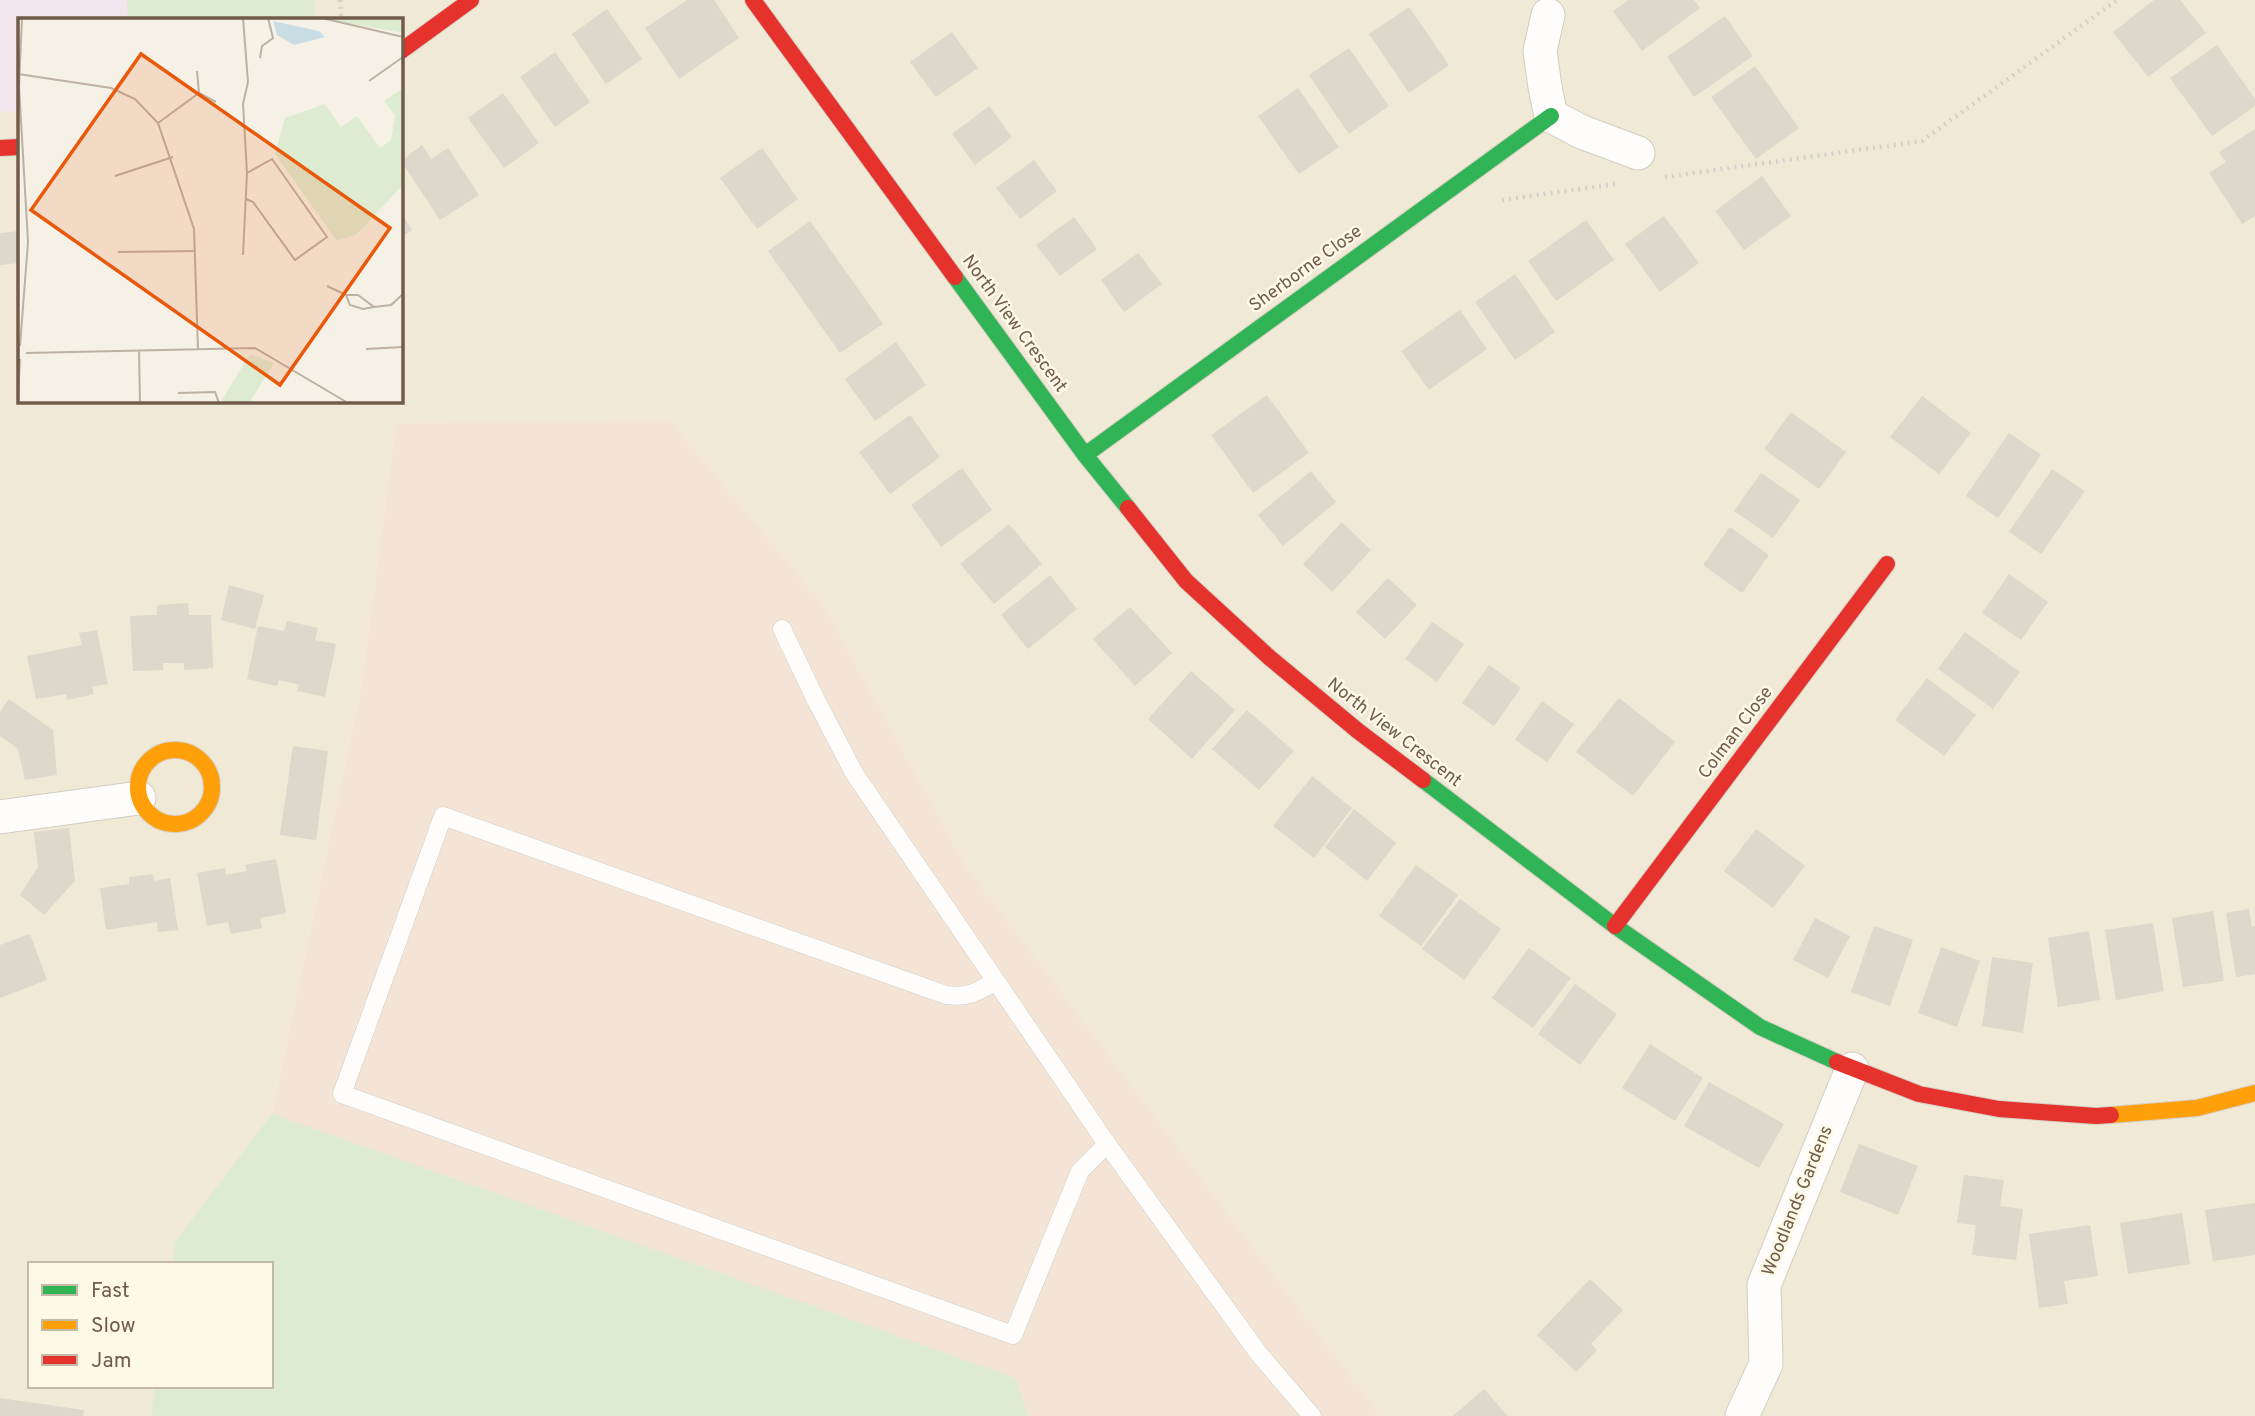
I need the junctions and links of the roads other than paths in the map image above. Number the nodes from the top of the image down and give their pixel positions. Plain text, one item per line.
1 (471, 0) edge
2 (753, 0) edge
3 (1548, 15) dead end
4 (402, 50) edge
5 (1551, 116) junction
6 (18, 147) edge
7 (0, 148) edge
8 (1638, 153) dead end
9 (1085, 455) junction
10 (1888, 564) dead end
11 (782, 629) dead end
12 (139, 798) junction
13 (0, 817) edge
14 (1615, 926) junction
15 (996, 981) junction
16 (1852, 1069) junction
17 (2255, 1093) edge
18 (1107, 1143) junction
19 (1312, 1416) edge
20 (1741, 1416) edge

1 - 4 street
2 - 9 street, North View Crescent
3 - 5 street
5 - 8 street
5 - 9 street, Sherborne Close
6 - 7 street
9 - 14 street, North View Crescent
10 - 14 street, Colman Close
11 - 15 lane
12 - 12 street
12 - 13 street
14 - 16 street, North View Crescent
15 - 18 lane
15 - 18 lane
16 - 17 street, North View Crescent
16 - 20 street, Woodlands Gardens
18 - 19 lane

